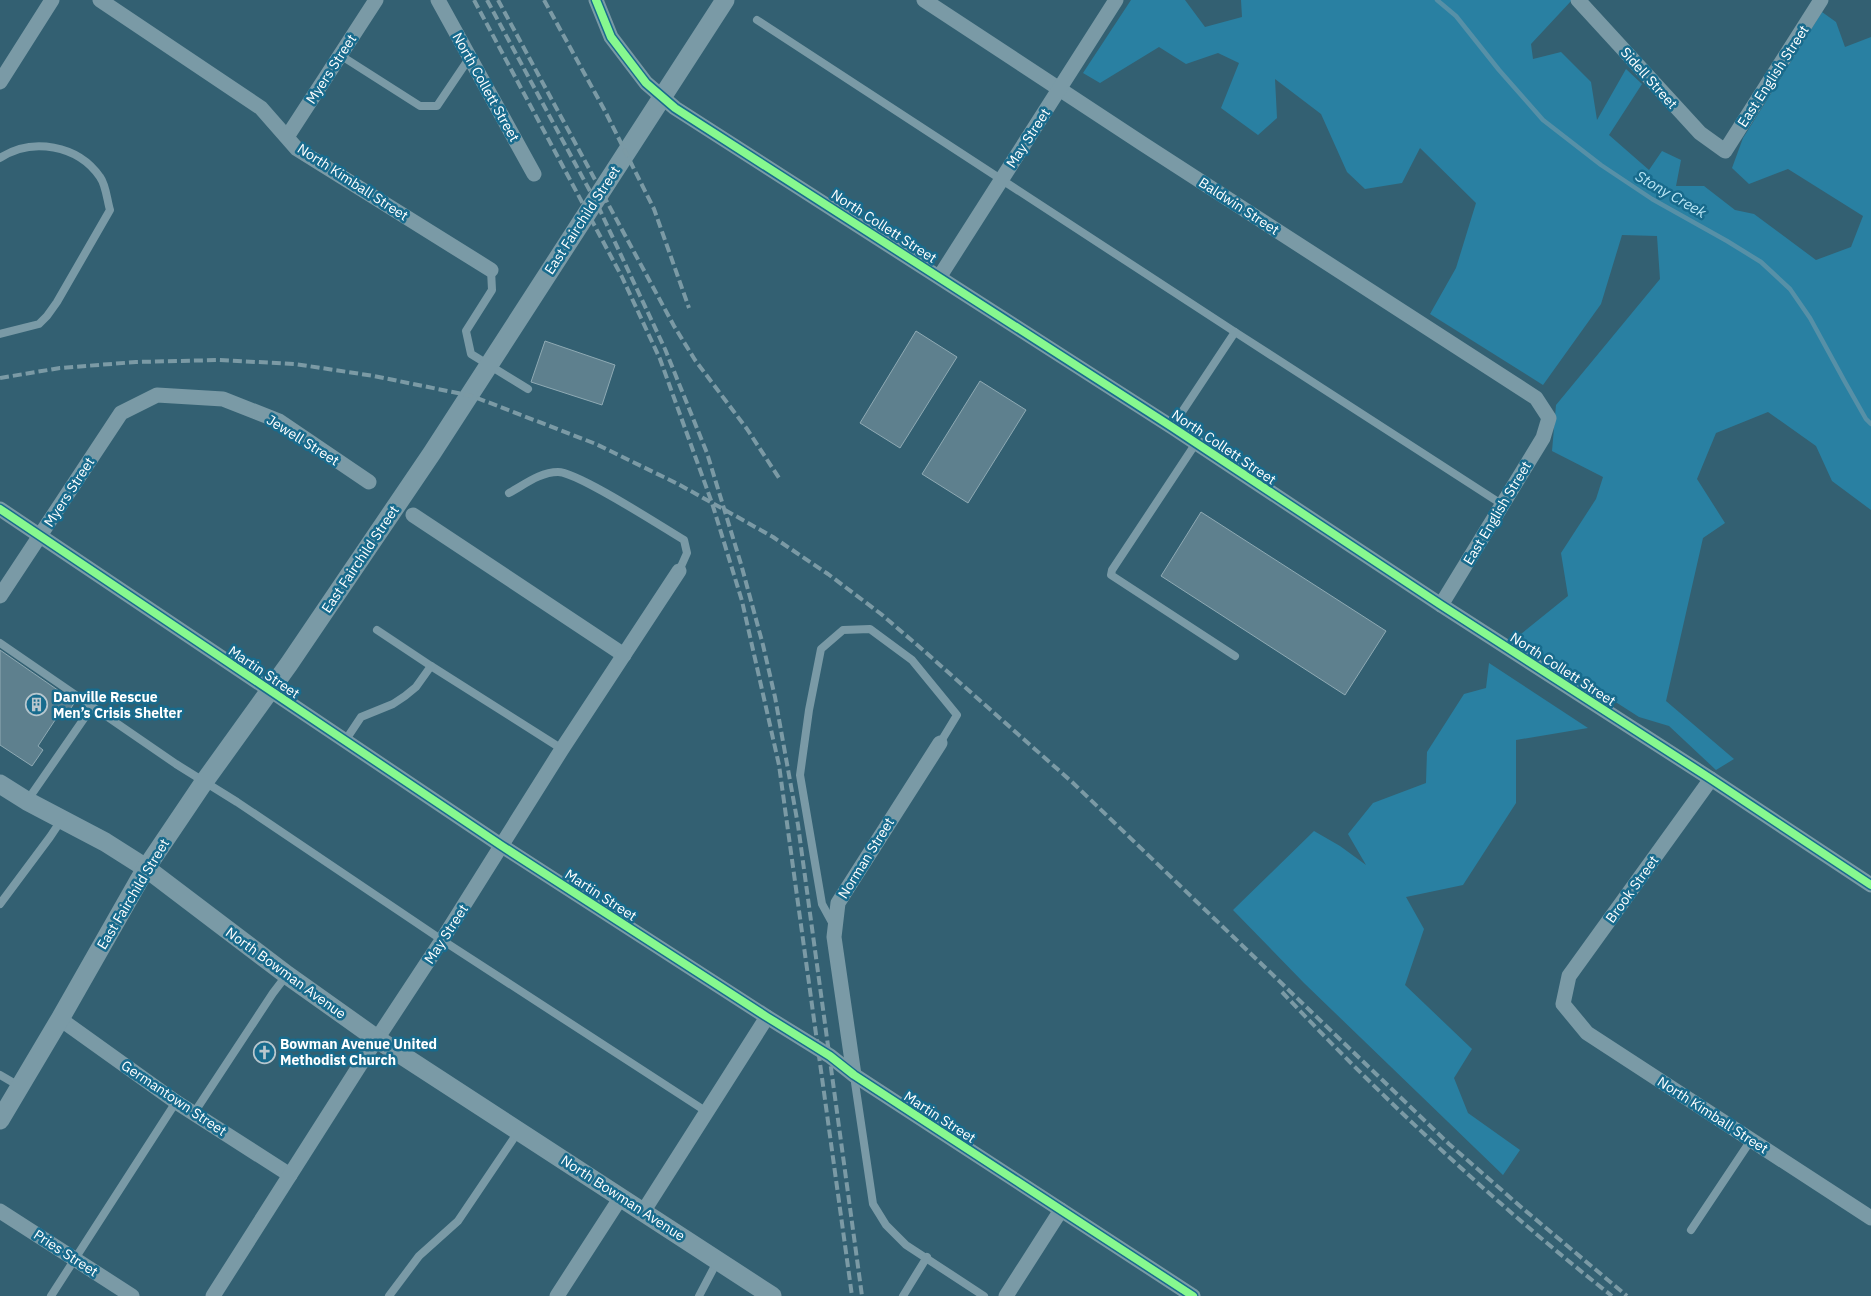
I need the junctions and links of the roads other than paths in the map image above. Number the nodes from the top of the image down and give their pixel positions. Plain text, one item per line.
1 (52, 0) edge
2 (100, 0) edge
3 (376, 0) edge
4 (438, 0) edge
5 (596, 0) edge
6 (725, 0) edge
7 (924, 0) edge
8 (1116, 0) edge
9 (1578, 0) edge
10 (1822, 0) edge
11 (757, 20) dead end
12 (340, 55) junction
13 (470, 57) junction
14 (1, 78) edge
15 (1060, 88) junction
16 (287, 137) junction
17 (1725, 151) joint
18 (0, 158) edge
19 (534, 174) dead end
20 (1002, 179) junction
21 (491, 270) joint
22 (940, 276) junction
23 (1234, 332) junction
24 (0, 334) edge
25 (528, 389) dead end
26 (120, 412) joint
27 (1549, 418) joint
28 (1172, 427) junction
29 (1196, 443) junction
30 (369, 482) dead end
31 (509, 493) dead end
32 (1503, 505) junction
33 (0, 509) edge
34 (412, 516) dead end
35 (40, 536) junction
36 (679, 571) joint
37 (0, 596) edge
38 (1440, 605) junction
39 (377, 630) dead end
40 (0, 642) edge
41 (624, 655) junction
42 (1235, 656) dead end
43 (431, 666) junction
44 (270, 691) junction
45 (92, 708) junction
46 (345, 741) junction
47 (940, 742) joint
48 (562, 749) junction
49 (1711, 779) junction
50 (204, 782) junction
51 (0, 784) edge
52 (27, 801) junction
53 (62, 819) junction
54 (502, 846) junction
55 (146, 868) junction
56 (1871, 885) edge
57 (0, 904) edge
58 (835, 927) junction
59 (442, 940) junction
60 (287, 975) junction
61 (1563, 1004) joint
62 (767, 1018) junction
63 (60, 1019) junction
64 (377, 1039) junction
65 (0, 1075) edge
66 (854, 1076) junction
67 (21, 1087) junction
68 (176, 1102) junction
69 (707, 1112) junction
70 (194, 1113) junction
71 (0, 1120) edge
72 (519, 1130) junction
73 (1751, 1140) junction
74 (290, 1175) junction
75 (621, 1197) junction
76 (1061, 1210) junction
77 (0, 1211) edge
78 (643, 1212) junction
79 (1871, 1218) edge
80 (1692, 1230) dead end
81 (927, 1257) junction
82 (75, 1259) junction
83 (718, 1260) junction
84 (1186, 1294) edge
85 (51, 1296) edge
86 (132, 1296) edge
87 (213, 1296) edge
88 (389, 1296) edge
89 (557, 1296) edge
90 (699, 1296) edge
91 (772, 1296) edge
92 (903, 1296) edge
93 (984, 1296) edge
94 (1006, 1296) edge

1 - 14 street
2 - 16 street, North Kimball Street
3 - 12 street, Myers Street
4 - 13 street, North Collett Street
5 - 22 street, North Collett Street
6 - 44 street, East Fairchild Street
7 - 15 street, Baldwin Street
8 - 15 street, May Street
9 - 17 street, Sidell Street
10 - 17 street, East English Street
11 - 20 lane
12 - 13 lane
12 - 16 street, Myers Street
13 - 19 street, North Collett Street
15 - 20 street, May Street
15 - 27 street, Baldwin Street
16 - 21 street, North Kimball Street
18 - 24 lane
20 - 22 street, May Street
20 - 23 lane
21 - 25 lane
22 - 28 street, North Collett Street
23 - 28 lane
23 - 32 lane
26 - 30 street, Jewell Street
26 - 35 street, Myers Street
27 - 32 street, East English Street
28 - 29 street, North Collett Street
29 - 38 street, North Collett Street
29 - 42 lane
31 - 36 lane
32 - 38 street, East English Street
33 - 35 street, Martin Street
34 - 41 street
35 - 37 street, Myers Street
35 - 44 street, Martin Street
36 - 41 street, May Street
38 - 49 street, North Collett Street
39 - 43 lane
40 - 45 lane
41 - 48 street, May Street
43 - 46 lane
43 - 48 lane
44 - 46 street, Martin Street
44 - 50 street, East Fairchild Street
45 - 50 lane
45 - 52 lane
46 - 54 street, Martin Street
47 - 58 street, Norman Street
47 - 58 lane
48 - 54 street, May Street
49 - 56 street, North Collett Street
49 - 61 street, Brook Street
50 - 55 street, East Fairchild Street
50 - 59 lane
51 - 52 street, North Bowman Avenue
52 - 53 street, North Bowman Avenue
53 - 55 street, North Bowman Avenue
53 - 57 lane
54 - 59 street, May Street
54 - 62 street, Martin Street
55 - 60 street, North Bowman Avenue
55 - 63 street, East Fairchild Street
58 - 66 street, Norman Street
59 - 64 street, May Street
59 - 69 lane
60 - 64 street, North Bowman Avenue
60 - 70 lane
61 - 73 street, North Kimball Street
62 - 66 street, Martin Street
62 - 69 street
63 - 67 street, East Fairchild Street
63 - 68 street, Germantown Street
64 - 72 street, North Bowman Avenue
64 - 74 street, May Street
65 - 67 lane
66 - 76 street, Martin Street
66 - 81 lane
67 - 71 street, East Fairchild Street
68 - 70 street, Germantown Street
68 - 82 lane
69 - 78 street
70 - 74 street, Germantown Street
72 - 75 street, North Bowman Avenue
72 - 88 lane
73 - 79 street, North Kimball Street
73 - 80 lane
74 - 87 street, May Street
75 - 78 street, North Bowman Avenue
75 - 89 street
76 - 84 street, Martin Street
76 - 94 street
77 - 82 street, Pries Street
78 - 83 street, North Bowman Avenue
81 - 92 lane
81 - 93 lane
82 - 85 lane
82 - 86 street, Pries Street
83 - 90 lane
83 - 91 street, North Bowman Avenue

